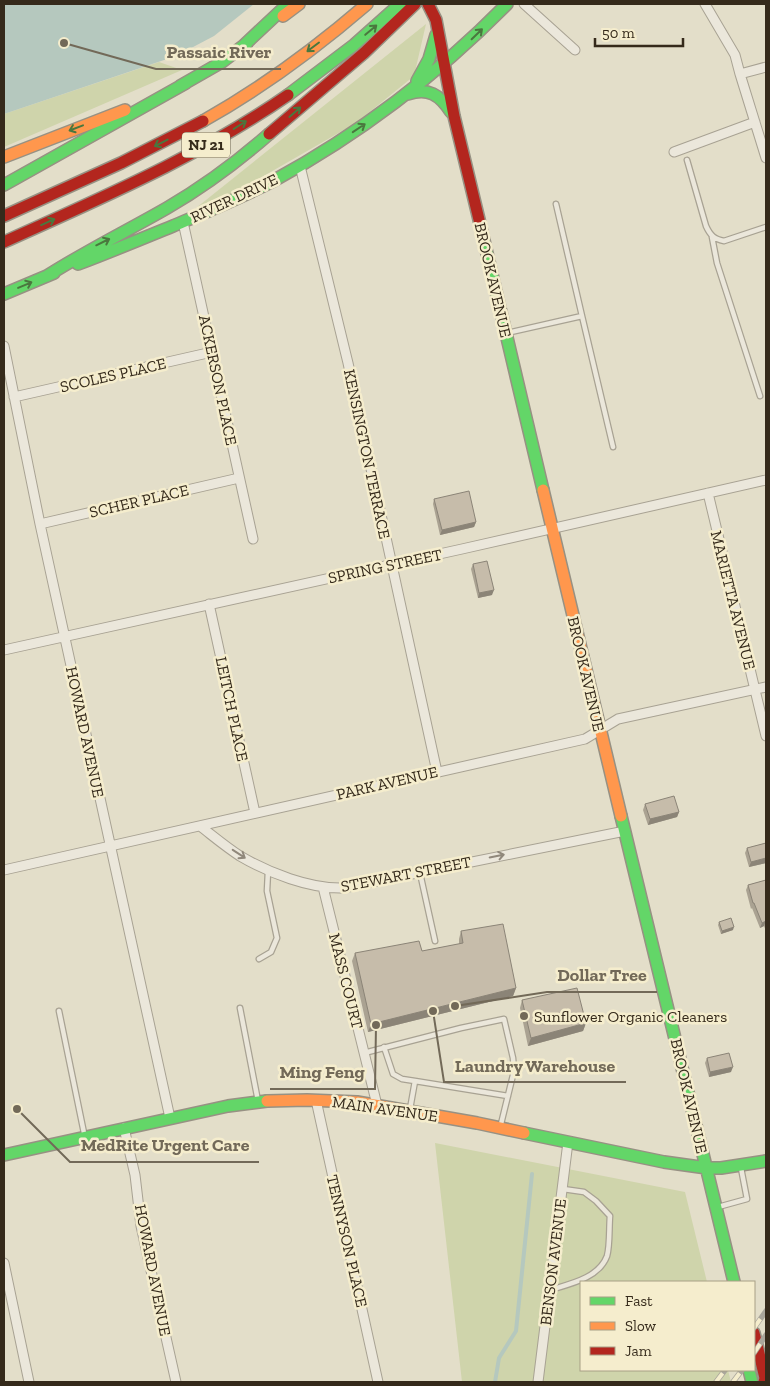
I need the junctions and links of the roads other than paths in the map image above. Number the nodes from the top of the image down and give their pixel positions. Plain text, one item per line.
1 (288, 4) edge
2 (299, 4) edge
3 (400, 4) edge
4 (415, 4) edge
5 (428, 4) edge
6 (508, 4) edge
7 (524, 4) edge
8 (705, 4) edge
9 (366, 5) edge
10 (393, 19) junction
11 (436, 20) junction
12 (242, 47) junction
13 (575, 50) dead end
14 (444, 64) junction
15 (766, 67) edge
16 (740, 74) junction
17 (186, 83) junction
18 (404, 96) junction
19 (454, 116) junction
20 (755, 122) junction
21 (674, 152) dead end
22 (4, 157) edge
23 (766, 158) edge
24 (686, 160) dead end
25 (300, 166) junction
26 (4, 185) edge
27 (556, 204) dead end
28 (4, 216) edge
29 (183, 222) junction
30 (766, 227) edge
31 (712, 237) junction
32 (4, 242) edge
33 (46, 276) junction
34 (4, 294) edge
35 (582, 316) junction
36 (506, 333) junction
37 (4, 346) edge
38 (212, 352) junction
39 (760, 396) dead end
40 (14, 397) junction
41 (613, 447) dead end
42 (239, 478) junction
43 (766, 480) edge
44 (708, 493) junction
45 (40, 524) junction
46 (552, 529) junction
47 (252, 539) dead end
48 (392, 564) junction
49 (210, 604) junction
50 (64, 636) junction
51 (4, 650) edge
52 (766, 687) edge
53 (755, 690) junction
54 (600, 730) junction
55 (766, 736) edge
56 (438, 772) junction
57 (254, 813) junction
58 (200, 826) junction
59 (625, 832) junction
60 (110, 846) junction
61 (268, 869) junction
62 (4, 870) edge
63 (419, 871) junction
64 (323, 887) junction
65 (435, 941) dead end
66 (259, 959) dead end
67 (240, 1008) dead end
68 (59, 1011) dead end
69 (384, 1047) junction
70 (364, 1053) junction
71 (415, 1082) junction
72 (508, 1096) junction
73 (316, 1100) junction
74 (258, 1102) junction
75 (377, 1105) junction
76 (410, 1111) junction
77 (170, 1118) junction
78 (124, 1128) junction
79 (500, 1128) junction
80 (85, 1137) junction
81 (568, 1142) junction
82 (4, 1156) edge
83 (766, 1161) edge
84 (740, 1165) junction
85 (707, 1168) junction
86 (563, 1189) junction
87 (716, 1208) junction
88 (4, 1263) edge
89 (581, 1281) edge
90 (734, 1281) edge
91 (580, 1282) edge
92 (550, 1290) junction
93 (755, 1337) edge
94 (29, 1382) edge
95 (176, 1382) edge
96 (378, 1382) edge
97 (538, 1382) edge
98 (764, 1382) edge

1 - 12 main road
2 - 12 main road
3 - 10 main road, NJ 21
4 - 10 main road
5 - 11 main road
14 -> 6 main road, RIVER DRIVE
7 - 13 street
8 - 16 street
9 -> 28 main road, NJ 21
32 -> 10 main road, NJ 21
33 -> 10 main road
11 - 14 main road, BROOK AVENUE
11 - 18 main road
12 - 17 main road
14 - 18 main road, RIVER DRIVE
14 - 19 main road, BROOK AVENUE
15 - 16 street
16 - 20 street
17 -> 22 main road
17 - 26 main road
18 - 19 main road
25 -> 18 main road, RIVER DRIVE
19 - 36 main road, BROOK AVENUE
20 - 21 street
20 - 23 street
24 - 31 lane
25 - 29 main road, RIVER DRIVE
25 - 48 street, KENSINGTON TERRACE
27 - 35 lane
29 - 33 main road, RIVER DRIVE
29 - 38 street, ACKERSON PLACE
30 - 31 lane
31 - 39 lane
34 -> 33 main road, RIVER DRIVE
35 - 36 lane
35 - 41 lane
36 - 46 main road, BROOK AVENUE
37 - 40 street, HOWARD AVENUE
38 - 40 street, SCOLES PLACE
38 - 42 street, ACKERSON PLACE
40 - 45 street, HOWARD AVENUE
42 - 45 street, SCHER PLACE
42 - 47 street, ACKERSON PLACE
43 - 44 street, SPRING STREET
44 - 46 street, SPRING STREET
44 - 53 street, MARIETTA AVENUE
45 - 50 street, HOWARD AVENUE
46 - 48 street, SPRING STREET
46 - 54 main road, BROOK AVENUE
48 - 49 street, SPRING STREET
48 - 56 street, KENSINGTON TERRACE
49 - 50 street, SPRING STREET
49 - 57 street, LEITCH PLACE
50 - 51 street, SPRING STREET
50 - 60 street, HOWARD AVENUE
52 - 53 street, PARK AVENUE
53 - 54 street, PARK AVENUE
53 - 55 street, MARIETTA AVENUE
54 - 56 street, PARK AVENUE
54 - 59 main road, BROOK AVENUE
56 - 57 street, PARK AVENUE
57 - 58 street, PARK AVENUE
58 - 60 street, PARK AVENUE
58 -> 61 street, STEWART STREET
63 -> 59 street, STEWART STREET
59 - 85 main road, BROOK AVENUE
60 - 62 street, PARK AVENUE
60 - 77 street, HOWARD AVENUE
61 - 64 street, STEWART STREET
61 - 66 lane
63 - 64 street, STEWART STREET
63 - 65 lane
64 - 70 street, MASS COURT
67 - 74 lane
68 - 80 lane
69 - 70 lane
69 - 71 lane
69 - 72 lane
70 - 75 street, MASS COURT
71 - 72 lane
71 - 76 lane
72 - 79 lane
73 - 74 main road, MAIN AVENUE
73 - 75 main road, MAIN AVENUE
73 - 96 street, TENNYSON PLACE
74 - 77 main road, MAIN AVENUE
75 - 76 main road, MAIN AVENUE
76 - 79 main road, MAIN AVENUE
77 - 78 main road, MAIN AVENUE
78 - 80 main road, MAIN AVENUE
78 - 95 street, HOWARD AVENUE
79 - 81 main road, MAIN AVENUE
80 - 82 main road, MAIN AVENUE
81 - 85 main road, MAIN AVENUE
81 - 86 street, BENSON AVENUE
83 - 84 main road, MAIN AVENUE
84 - 85 main road, MAIN AVENUE
84 - 87 lane
85 - 87 main road, BROOK AVENUE
86 - 89 lane
86 - 92 street, BENSON AVENUE
87 - 90 main road, BROOK AVENUE
88 - 94 street
91 - 92 lane
92 - 97 street, BENSON AVENUE
93 - 98 main road

